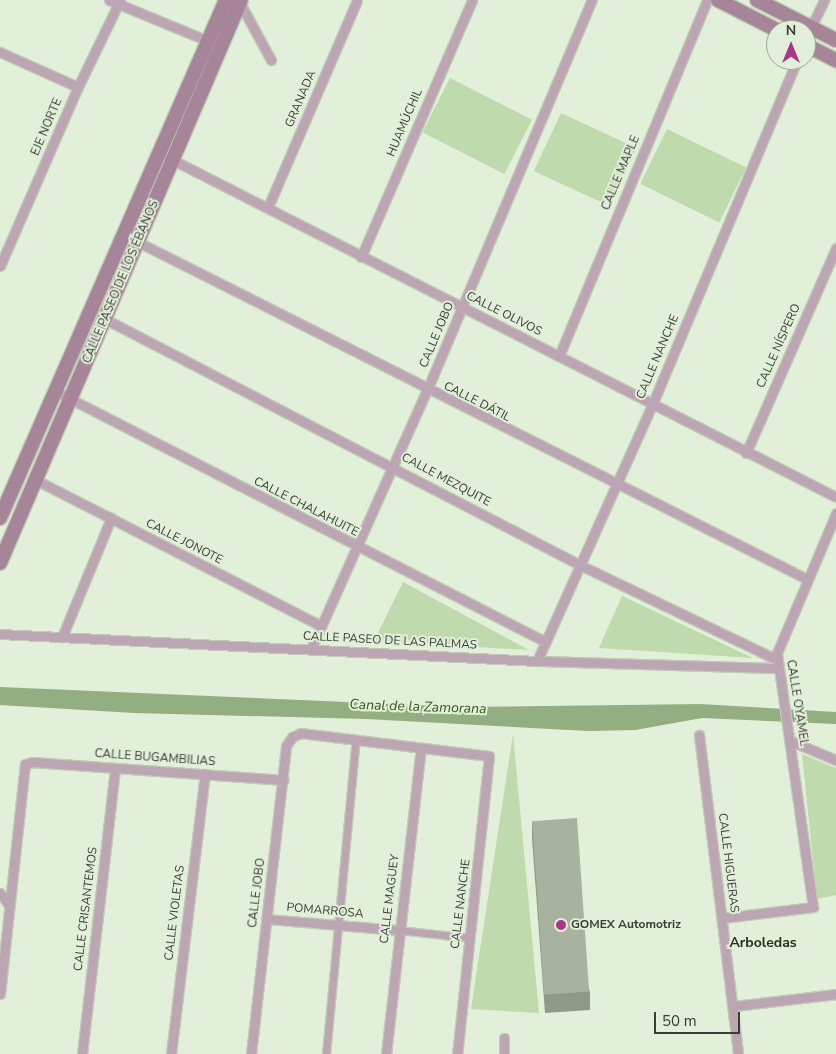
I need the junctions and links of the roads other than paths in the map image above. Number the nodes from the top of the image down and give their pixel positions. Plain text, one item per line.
1 (109, 0) edge
2 (226, 0) edge
3 (357, 0) edge
4 (472, 0) edge
5 (592, 0) edge
6 (707, 0) edge
7 (718, 0) edge
8 (757, 0) edge
9 (824, 0) edge
10 (241, 1) edge
11 (119, 2) edge
12 (797, 20) edge
13 (814, 20) edge
14 (766, 24) edge
15 (816, 30) edge
16 (836, 40) edge
17 (208, 41) junction
18 (816, 50) edge
19 (0, 52) edge
20 (271, 60) dead end
21 (836, 60) edge
22 (793, 70) edge
23 (78, 87) junction
24 (160, 154) junction
25 (173, 160) junction
26 (268, 207) junction
27 (138, 242) junction
28 (836, 248) edge
29 (361, 256) junction
30 (0, 266) edge
31 (462, 306) junction
32 (104, 319) junction
33 (559, 356) junction
34 (427, 390) junction
35 (55, 391) junction
36 (71, 399) junction
37 (652, 405) junction
38 (746, 453) junction
39 (393, 466) junction
40 (36, 480) junction
41 (616, 485) junction
42 (836, 497) edge
43 (836, 513) edge
44 (0, 518) edge
45 (111, 518) junction
46 (356, 546) junction
47 (0, 563) edge
48 (580, 565) junction
49 (806, 579) junction
50 (321, 626) junction
51 (0, 634) edge
52 (62, 637) junction
53 (546, 642) junction
54 (311, 650) junction
55 (537, 660) junction
56 (778, 664) junction
57 (699, 735) dead end
58 (356, 739) junction
59 (791, 741) junction
60 (421, 748) junction
61 (836, 760) edge
62 (115, 768) junction
63 (205, 774) junction
64 (283, 780) junction
65 (0, 893) edge
66 (9, 904) junction
67 (722, 918) junction
68 (267, 919) junction
69 (338, 925) junction
70 (399, 930) junction
71 (470, 938) junction
72 (3, 945) edge
73 (0, 994) edge
74 (836, 994) edge
75 (734, 1006) junction
76 (504, 1038) dead end
77 (82, 1054) edge
78 (171, 1054) edge
79 (251, 1054) edge
80 (326, 1054) edge
81 (386, 1054) edge
82 (457, 1054) edge
83 (504, 1054) edge
84 (738, 1054) edge

1 - 11 street
2 - 17 main road, CALLE PASEO DE LOS ÉBANOS
3 - 26 street, GRANADA
4 - 29 street, HUAMÚCHIL
5 - 31 street, CALLE JOBO
6 - 33 street, CALLE MAPLE
7 - 14 main road
8 - 12 main road
9 - 13 street
10 - 20 street
10 - 25 main road, CALLE PASEO DE LOS ÉBANOS
11 - 17 street
11 - 23 street, EJE NORTE
15 - 16 main road
17 - 24 main road, CALLE PASEO DE LOS ÉBANOS
18 - 21 main road
19 - 23 street
22 - 37 street, CALLE NANCHE
23 - 30 street, EJE NORTE
24 - 25 street, CALLE OLIVOS
24 - 35 main road, CALLE PASEO DE LOS ÉBANOS
25 - 26 street, CALLE OLIVOS
25 - 27 main road, CALLE PASEO DE LOS ÉBANOS
26 - 29 street, CALLE OLIVOS
27 - 32 main road, CALLE PASEO DE LOS ÉBANOS
27 - 34 street, CALLE DÁTIL
28 - 38 street, CALLE NÍSPERO
29 - 31 street, CALLE OLIVOS
31 - 33 street, CALLE OLIVOS
31 - 34 street, CALLE JOBO
32 - 36 main road, CALLE PASEO DE LOS ÉBANOS
32 - 39 street, CALLE MEZQUITE
33 - 37 street, CALLE OLIVOS
34 - 39 street, CALLE JOBO
34 - 41 street, CALLE DÁTIL
35 - 36 street, CALLE CHALAHUITE
35 - 44 main road, CALLE PASEO DE LOS ÉBANOS
36 - 40 main road, CALLE PASEO DE LOS ÉBANOS
36 - 46 street, CALLE CHALAHUITE
37 - 38 street, CALLE OLIVOS
37 - 41 street, CALLE NANCHE
38 - 42 street, CALLE OLIVOS
39 - 46 street, CALLE JOBO
39 - 48 street, CALLE MEZQUITE
40 - 45 street, CALLE JONOTE
40 - 47 main road, CALLE PASEO DE LOS ÉBANOS
41 - 48 street, CALLE NANCHE
41 - 49 street, CALLE DÁTIL
43 - 49 street, CALLE OYAMEL
45 - 50 street, CALLE JONOTE
45 - 52 street
46 - 50 street, CALLE JOBO
46 - 53 street, CALLE CHALAHUITE
48 - 53 street, CALLE NANCHE
48 - 56 street, CALLE MEZQUITE
49 - 56 street, CALLE OYAMEL
50 - 54 street, CALLE JOBO
51 - 52 street, CALLE PASEO DE LAS PALMAS
52 - 54 street, CALLE PASEO DE LAS PALMAS
53 - 55 street, CALLE NANCHE
54 - 55 street, CALLE PASEO DE LAS PALMAS
55 - 56 street, CALLE PASEO DE LAS PALMAS
56 - 59 street, CALLE OYAMEL
57 - 67 street, CALLE HIGUERAS
58 - 60 street
58 - 64 street, CALLE JOBO
58 - 69 street
59 - 61 street
59 - 67 street, CALLE OYAMEL
60 - 70 street, CALLE MAGUEY
60 - 71 street, CALLE NANCHE
62 - 63 street, CALLE BUGAMBILIAS
62 - 66 street, CALLE BUGAMBILIAS
62 - 77 street, CALLE CRISANTEMOS
63 - 64 street, CALLE BUGAMBILIAS
63 - 78 street, CALLE VIOLETAS
64 - 68 street, CALLE JOBO
65 - 66 street
66 - 72 street
67 - 75 street, CALLE HIGUERAS
68 - 69 street, POMARROSA
68 - 79 street, CALLE JOBO
69 - 70 street, POMARROSA
69 - 80 street
70 - 71 street, POMARROSA
70 - 81 street, CALLE MAGUEY
71 - 82 street, CALLE NANCHE
72 - 73 street
74 - 75 street
75 - 84 street, CALLE HIGUERAS
76 - 83 street

